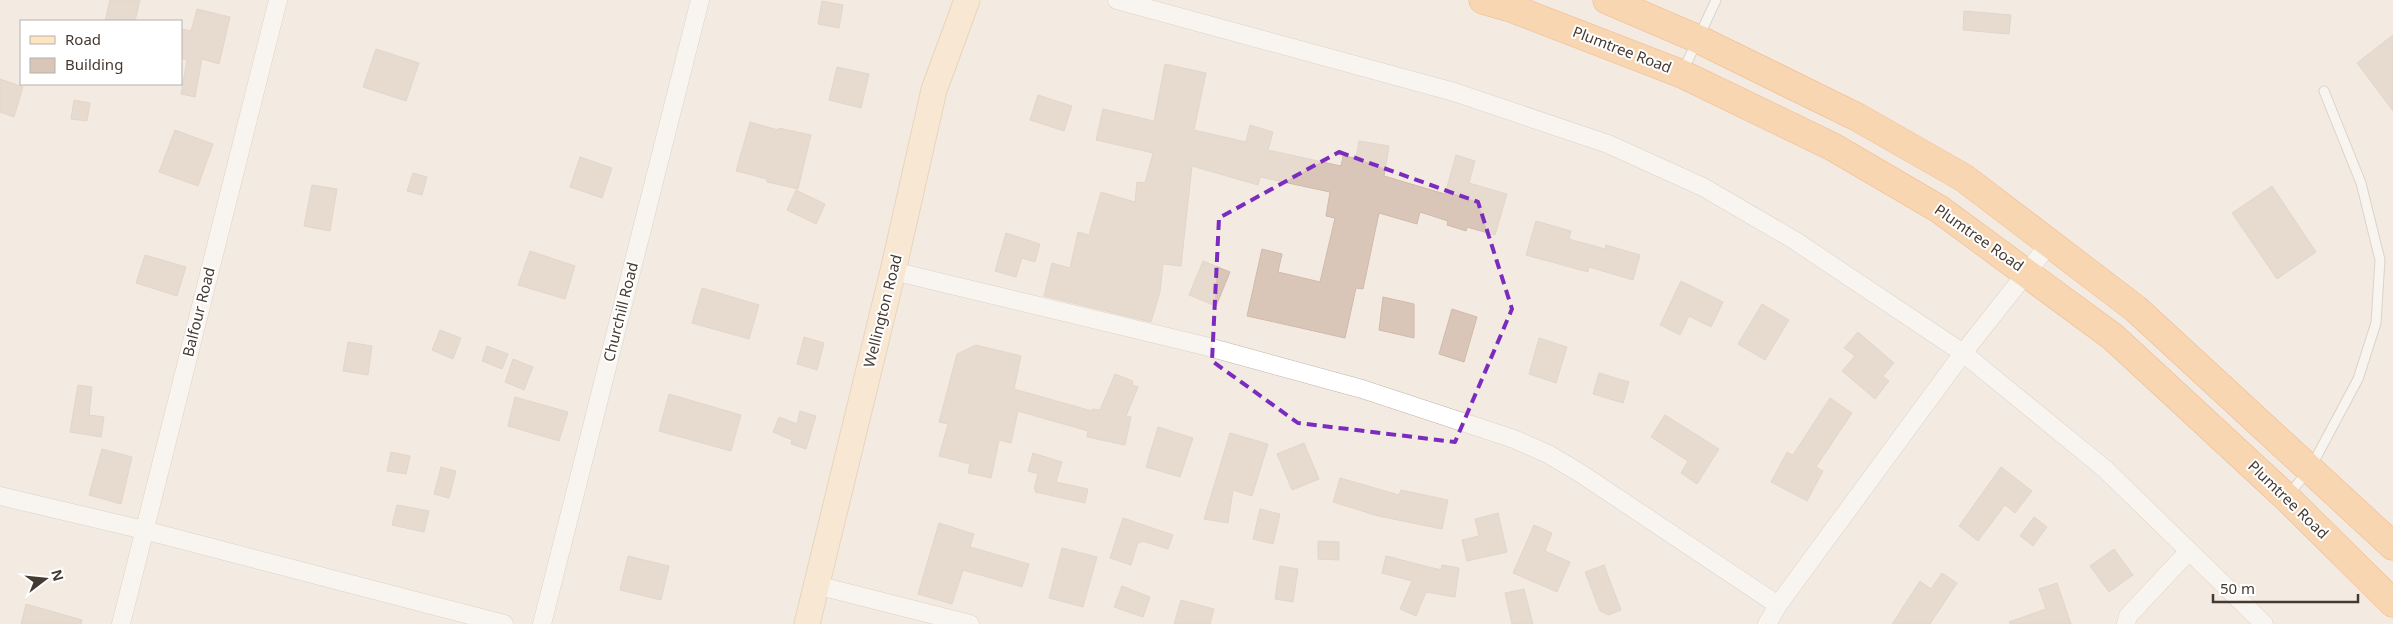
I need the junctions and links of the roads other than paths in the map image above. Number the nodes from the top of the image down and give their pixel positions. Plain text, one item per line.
1 (278, 0) edge
2 (700, 0) edge
3 (967, 0) edge
4 (1117, 0) edge
5 (1484, 0) edge
6 (1607, 0) edge
7 (1716, 0) edge
8 (1698, 39) junction
9 (1682, 74) junction
10 (2324, 91) dead end
11 (2050, 244) junction
12 (893, 271) junction
13 (2027, 272) junction
14 (1963, 353) junction
15 (2310, 468) junction
16 (0, 496) edge
17 (2286, 497) junction
18 (144, 530) junction
19 (2393, 546) edge
20 (2189, 551) junction
21 (816, 585) junction
22 (2393, 603) edge
23 (1778, 605) junction
24 (121, 624) edge
25 (504, 624) edge
26 (542, 624) edge
27 (807, 624) edge
28 (970, 624) edge
29 (1767, 624) edge
30 (2126, 624) edge
31 (2264, 624) edge

1 - 18 street, Balfour Road
2 - 26 street, Churchill Road
3 - 12 main road, Wellington Road
4 - 14 street
5 - 9 highway, Plumtree Road
6 - 8 highway
7 - 8 lane
8 - 9 lane
8 - 11 highway
9 - 13 highway, Plumtree Road
10 - 15 lane
11 - 13 street
11 - 15 highway
12 - 21 main road, Wellington Road
12 - 23 street
13 - 14 street
13 - 17 highway, Plumtree Road
14 - 20 street
14 - 23 street
15 - 17 lane
15 - 19 highway
16 - 18 street
17 - 22 highway, Plumtree Road
18 - 24 street, Balfour Road
18 - 25 street
20 - 30 street
20 - 31 street
21 - 27 main road, Wellington Road
21 - 28 street
23 - 29 street

